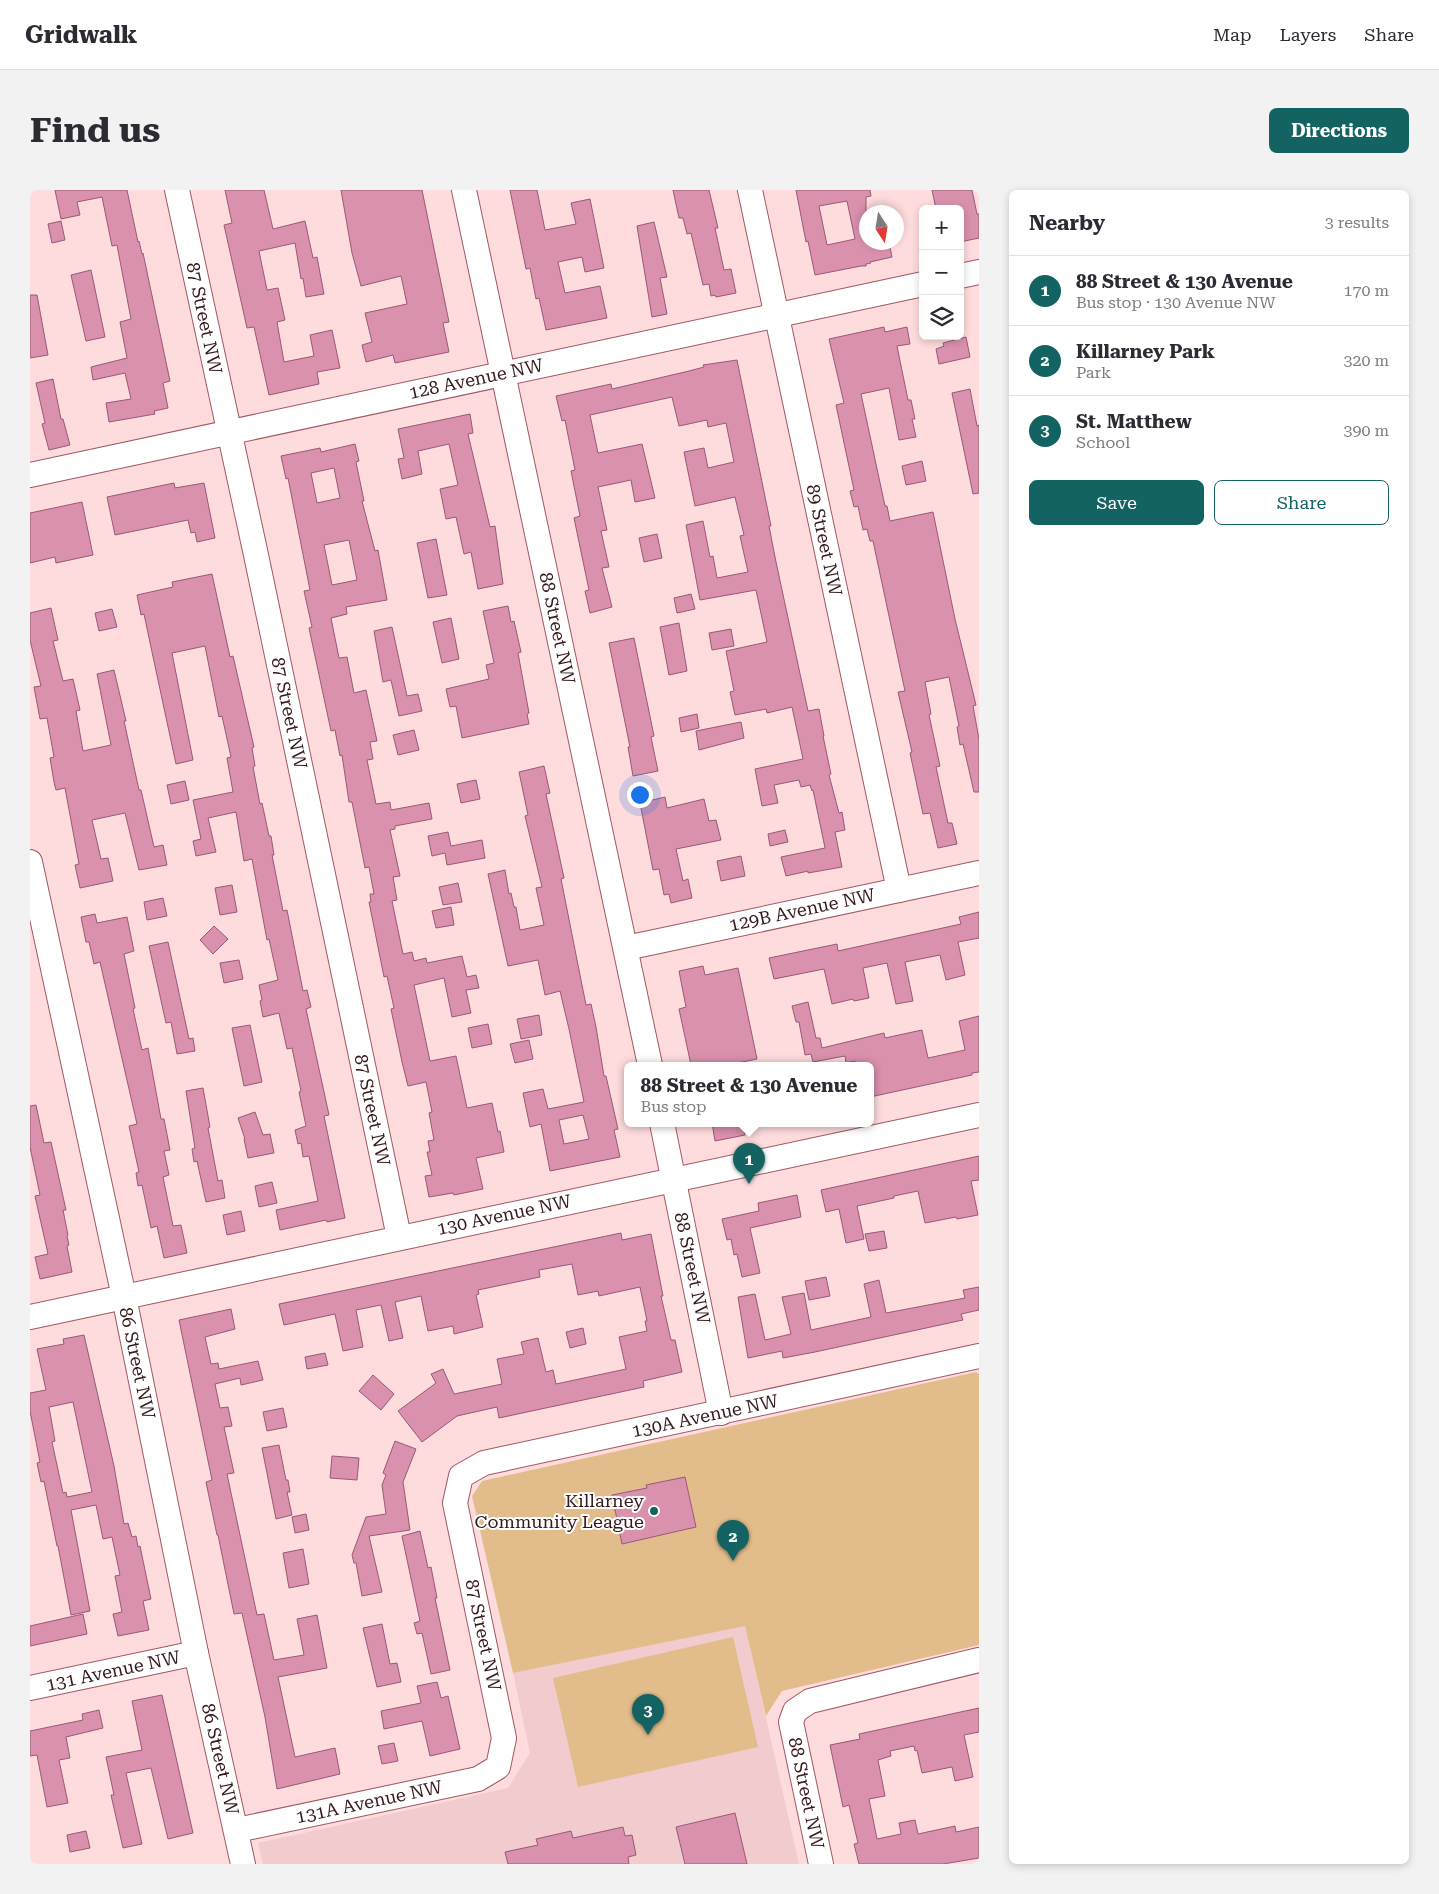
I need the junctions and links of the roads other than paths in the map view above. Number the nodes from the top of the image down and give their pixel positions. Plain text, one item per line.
1 (177, 190) edge
2 (464, 190) edge
3 (750, 190) edge
4 (979, 272) edge
5 (964, 275) edge
6 (919, 285) edge
7 (776, 316) junction
8 (503, 374) junction
9 (228, 432) junction
10 (30, 475) edge
11 (30, 862) edge
12 (979, 873) edge
13 (899, 890) junction
14 (626, 948) junction
15 (649, 1062) edge
16 (979, 1115) edge
17 (663, 1127) edge
18 (674, 1179) junction
19 (399, 1237) junction
20 (124, 1297) junction
21 (30, 1317) edge
22 (979, 1356) edge
23 (721, 1413) junction
24 (455, 1503) joint
25 (196, 1653) junction
26 (979, 1660) edge
27 (30, 1688) edge
28 (498, 1767) joint
29 (237, 1830) junction
30 (243, 1864) edge
31 (821, 1864) edge

1 - 9 street, 87 Street NW
2 - 8 street, 88 Street NW
3 - 7 street, 89 Street NW
4 - 5 street
6 - 7 street, 128 Avenue NW
7 - 8 street, 128 Avenue NW
7 - 13 street, 89 Street NW
8 - 9 street, 128 Avenue NW
8 - 14 street, 88 Street NW
9 - 10 street, 128 Avenue NW
9 - 19 street, 87 Street NW
11 - 20 street, 86 Street NW
12 - 13 street, 129B Avenue NW
13 - 14 street, 129B Avenue NW
14 - 15 street, 88 Street NW
16 - 18 street, 130 Avenue NW
17 - 18 street, 88 Street NW
18 - 19 street, 130 Avenue NW
18 - 23 street, 88 Street NW
19 - 20 street, 130 Avenue NW
20 - 21 street, 130 Avenue NW
20 - 25 street, 86 Street NW
22 - 23 street, 130A Avenue NW
23 - 24 street, 130A Avenue NW
24 - 28 street, 87 Street NW
25 - 27 street, 131 Avenue NW
25 - 29 street, 86 Street NW
26 - 31 street, 88 Street NW
28 - 29 street, 131A Avenue NW
29 - 30 street, 86 Street NW

